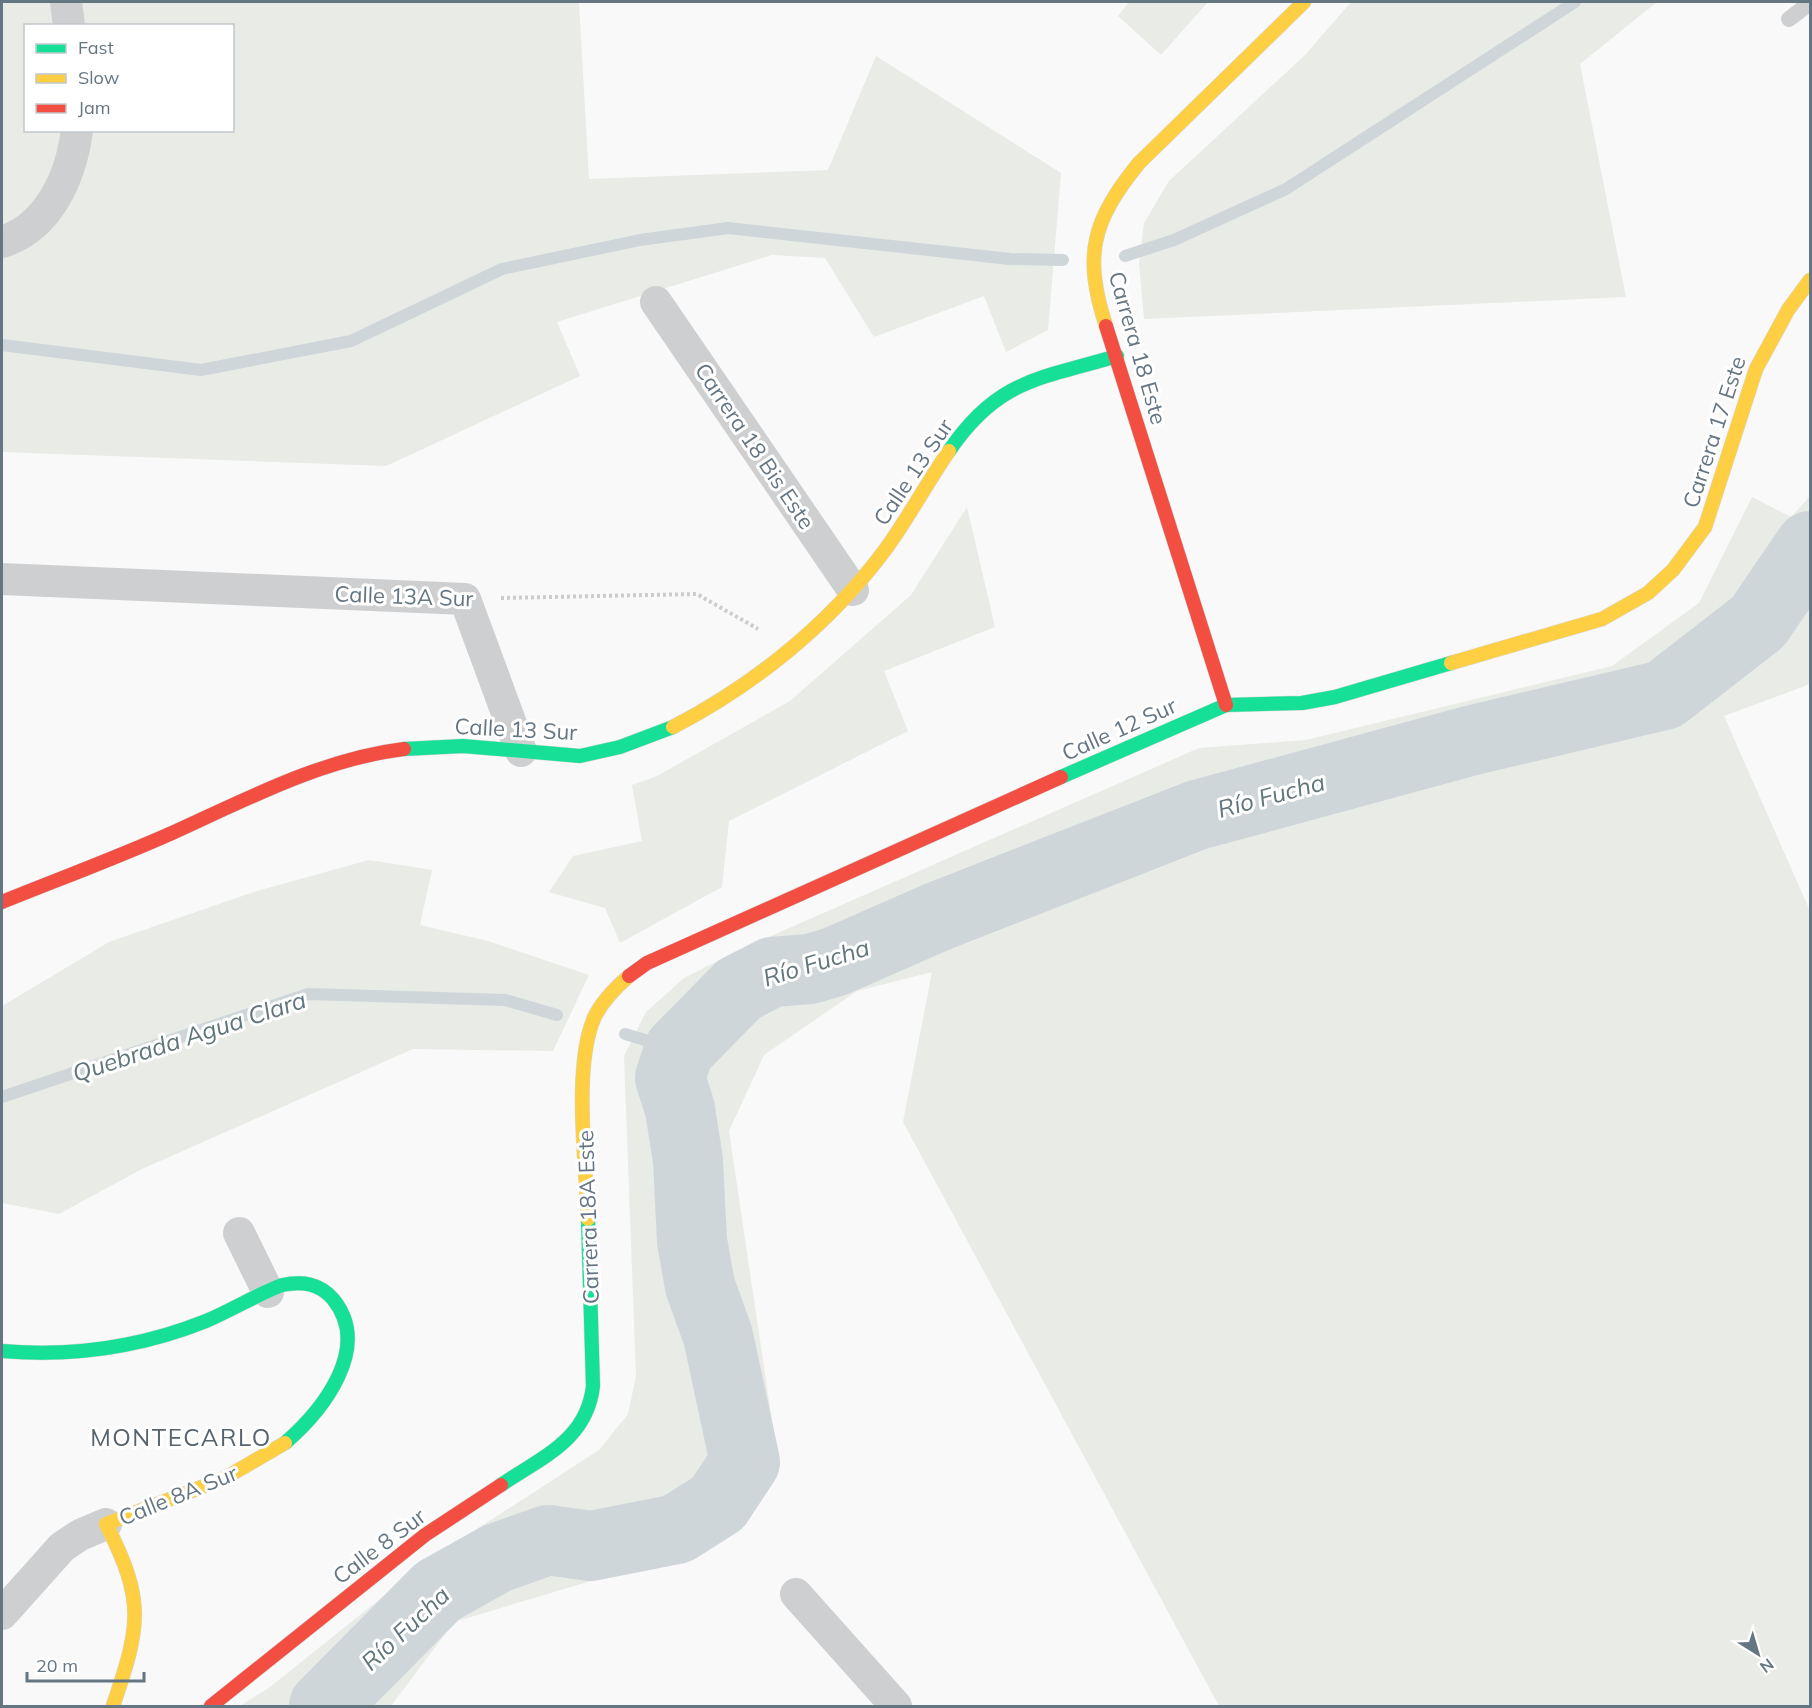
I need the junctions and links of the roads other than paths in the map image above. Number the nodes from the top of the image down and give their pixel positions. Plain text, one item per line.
1 (66, 2) edge
2 (1304, 2) edge
3 (1810, 3) edge
4 (1789, 19) dead end
5 (69, 24) edge
6 (77, 132) edge
7 (15, 236) edge
8 (1810, 280) edge
9 (656, 302) dead end
10 (1117, 356) junction
11 (1678, 566) joint
12 (2, 579) edge
13 (853, 590) junction
14 (1226, 705) junction
15 (521, 751) junction
16 (2, 902) edge
17 (601, 1005) joint
18 (239, 1233) dead end
19 (261, 1295) junction
20 (2, 1351) edge
21 (581, 1429) joint
22 (106, 1524) junction
23 (796, 1594) dead end
24 (2, 1614) edge
25 (113, 1707) edge
26 (211, 1707) edge
27 (896, 1707) edge

1 - 5 street
2 - 10 street, Carrera 18 Este
3 - 4 lane
6 - 7 street
8 - 11 street, Carrera 17 Este
9 - 13 street, Carrera 18 Bis Este
10 - 13 street, Calle 13 Sur
10 - 14 street, Carrera 18 Este
11 - 14 street, Calle 12 Sur
12 - 15 street, Calle 13A Sur
13 - 15 street, Calle 13 Sur
14 - 17 street, Calle 12 Sur
15 - 16 street, Calle 13 Sur
17 - 21 street, Carrera 18A Este
18 - 19 street
19 - 20 street, Calle 8A Sur
19 - 22 street, Calle 8A Sur
21 - 26 street, Calle 8 Sur
22 - 24 street, Calle 8A Sur
22 - 25 street
23 - 27 street

